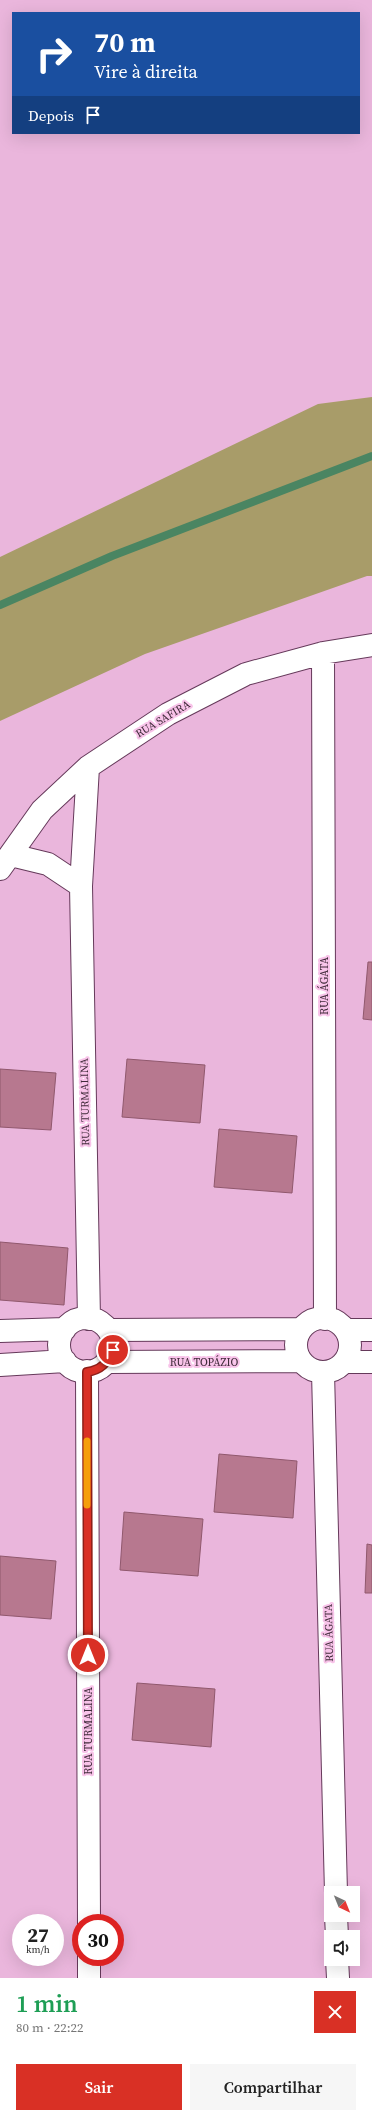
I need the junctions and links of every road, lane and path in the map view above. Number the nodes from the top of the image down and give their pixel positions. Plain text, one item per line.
1 (372, 645) edge
2 (323, 653) junction
3 (88, 767) junction
4 (5, 862) edge
5 (82, 886) junction
6 (89, 1319) junction
7 (325, 1319) junction
8 (65, 1329) junction
9 (301, 1329) junction
10 (110, 1330) junction
11 (346, 1330) junction
12 (372, 1330) edge
13 (0, 1331) edge
14 (65, 1361) junction
15 (301, 1361) junction
16 (107, 1362) junction
17 (344, 1362) junction
18 (372, 1362) edge
19 (0, 1365) edge
20 (87, 1372) junction
21 (323, 1372) junction
22 (336, 1886) edge
23 (89, 1914) edge
24 (89, 1966) edge
25 (337, 1966) edge
26 (89, 1978) edge
27 (338, 1978) edge

1 - 2 street, RUA SAFIRA
2 - 3 street, RUA SAFIRA
2 - 7 street, RUA ÁGATA
3 - 4 street, RUA SAFIRA
3 - 5 street, RUA TURMALINA
4 - 5 street
5 - 6 street, RUA TURMALINA
6 - 8 street
6 - 10 street
7 - 9 street
7 - 11 street
8 - 13 street
8 - 14 street
9 - 10 street
9 - 15 street
10 - 16 street
11 - 12 street
11 - 17 street
14 - 19 street
14 - 20 street
15 - 16 street, RUA TOPÁZIO
15 - 21 street
16 - 20 street
17 - 18 street
17 - 21 street
20 - 23 street, RUA TURMALINA
21 - 22 street, RUA ÁGATA
24 - 26 street
25 - 27 street

